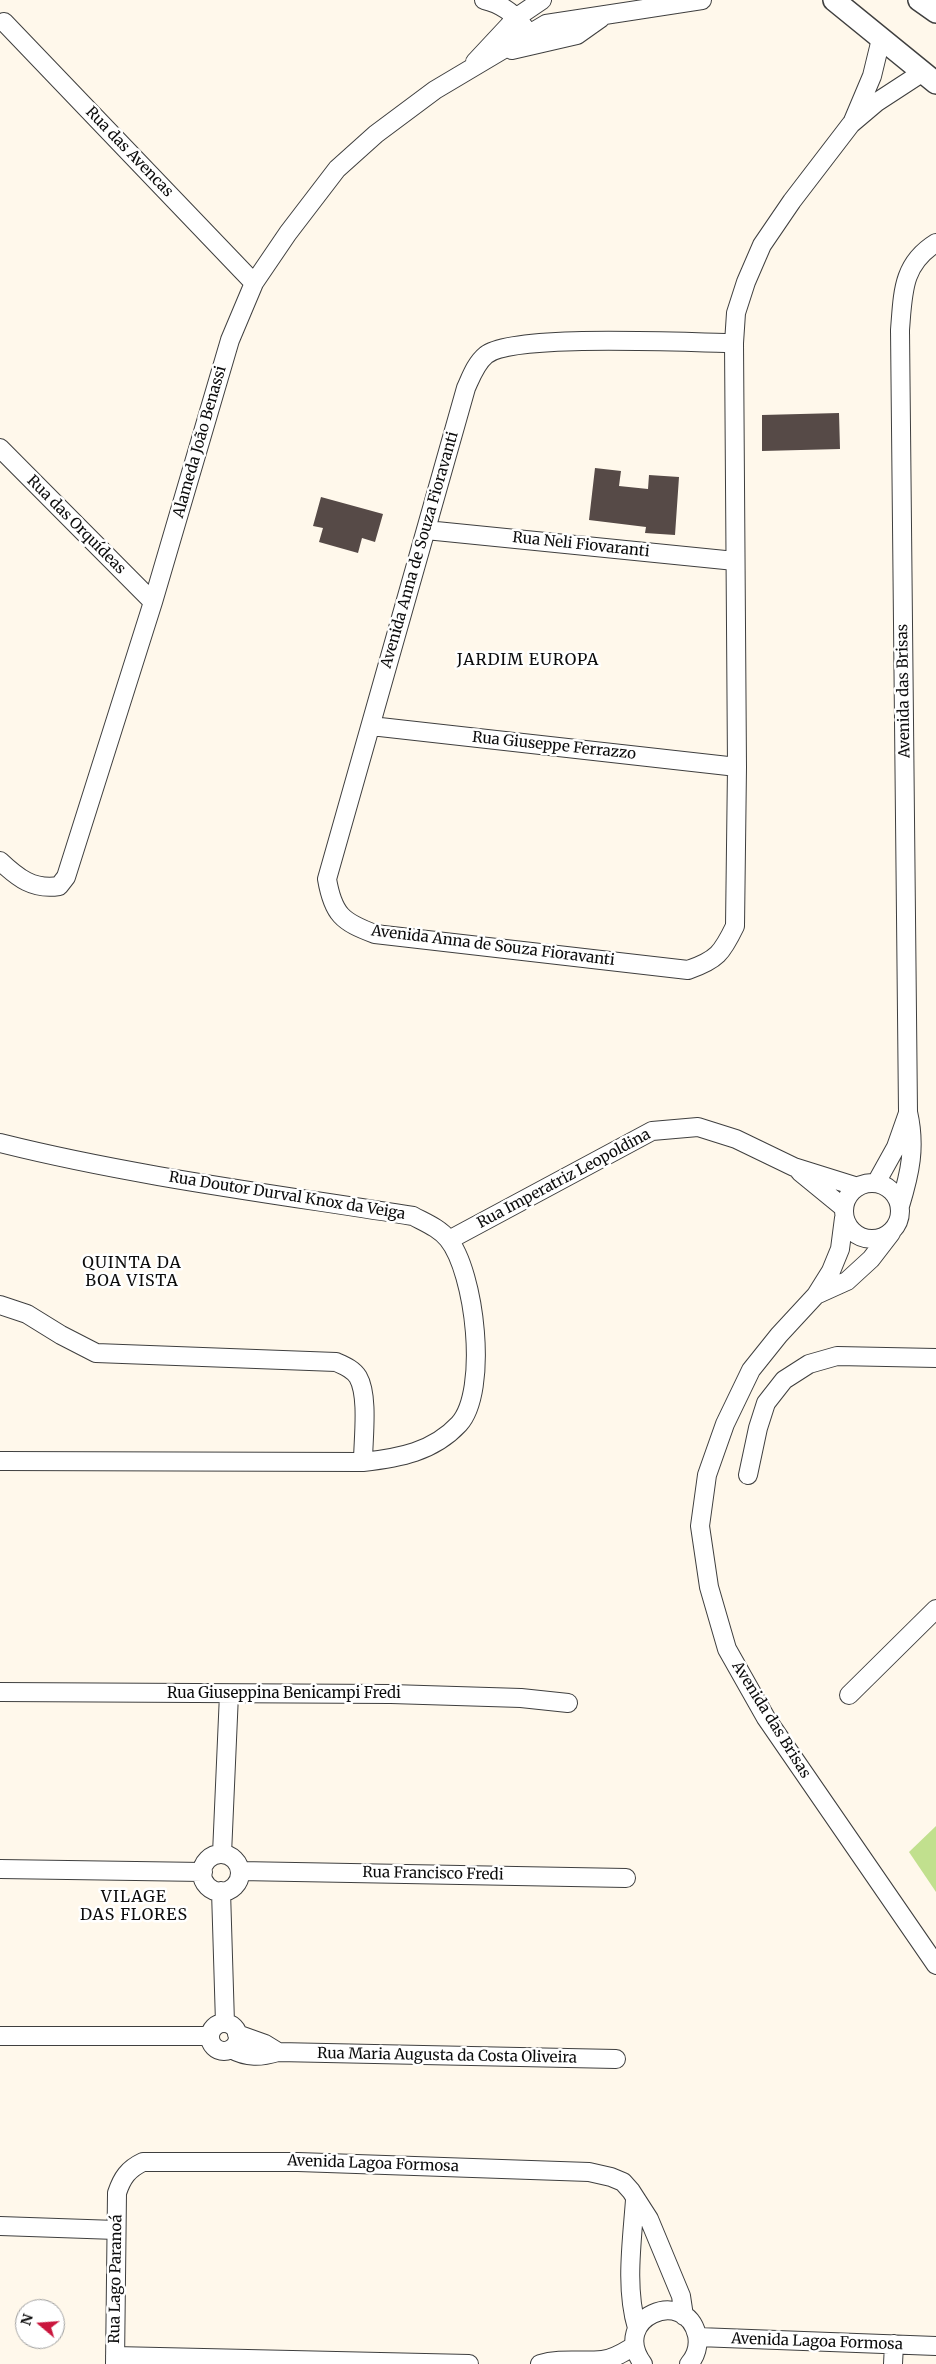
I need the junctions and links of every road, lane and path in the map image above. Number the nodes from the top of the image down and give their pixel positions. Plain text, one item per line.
1 (484, 0) edge
2 (542, 0) edge
3 (702, 0) edge
4 (834, 0) edge
5 (920, 0) edge
6 (936, 12) edge
7 (606, 15) junction
8 (517, 17) junction
9 (4, 22) dead end
10 (529, 34) junction
11 (882, 39) junction
12 (502, 52) junction
13 (463, 75) junction
14 (929, 77) edge
15 (851, 124) junction
16 (936, 243) edge
17 (254, 283) junction
18 (734, 343) junction
19 (0, 448) edge
20 (426, 530) junction
21 (736, 561) junction
22 (153, 602) junction
23 (371, 726) junction
24 (737, 767) junction
25 (0, 861) edge
26 (908, 1112) junction
27 (0, 1143) edge
28 (794, 1167) junction
29 (876, 1183) junction
30 (858, 1187) junction
31 (900, 1206) junction
32 (844, 1213) junction
33 (893, 1231) junction
34 (449, 1240) junction
35 (816, 1295) junction
36 (0, 1305) edge
37 (936, 1358) edge
38 (0, 1461) edge
39 (363, 1462) junction
40 (748, 1475) dead end
41 (936, 1609) edge
42 (0, 1692) edge
43 (229, 1694) junction
44 (849, 1695) dead end
45 (568, 1703) dead end
46 (222, 1854) junction
47 (0, 1869) edge
48 (240, 1871) junction
49 (203, 1872) junction
50 (626, 1878) dead end
51 (221, 1891) junction
52 (936, 1965) edge
53 (231, 2035) junction
54 (0, 2036) edge
55 (210, 2036) junction
56 (616, 2060) dead end
57 (117, 2193) joint
58 (635, 2200) junction
59 (0, 2226) edge
60 (116, 2230) junction
61 (684, 2316) junction
62 (637, 2328) junction
63 (698, 2338) junction
64 (894, 2344) junction
65 (634, 2346) junction
66 (936, 2346) edge
67 (115, 2360) edge
68 (469, 2364) edge
69 (540, 2364) edge
70 (643, 2364) edge
71 (689, 2364) edge
72 (893, 2364) edge

1 - 8 street
2 - 8 street
3 - 7 street, Alameda João Benassi
4 - 11 street
5 - 6 street
7 - 10 street, Alameda João Benassi
7 - 12 street
8 - 10 street
8 - 13 street
9 - 17 street, Rua das Avencas
10 - 12 street, Alameda João Benassi
11 - 14 street
11 - 15 street, Avenida Anna de Souza Fioravanti
12 - 13 street, Alameda João Benassi
13 - 17 street, Alameda João Benassi
14 - 15 street, Avenida Anna de Souza Fioravanti
15 - 18 street, Avenida Anna de Souza Fioravanti
16 - 26 street, Avenida das Brisas
17 - 22 street, Alameda João Benassi
18 - 20 street, Avenida Anna de Souza Fioravanti
18 - 21 street, Avenida Anna de Souza Fioravanti
19 - 22 street, Rua das Orquídeas
20 - 21 street, Rua Neli Fiovaranti
20 - 23 street, Avenida Anna de Souza Fioravanti
21 - 24 street, Avenida Anna de Souza Fioravanti
22 - 25 street, Alameda João Benassi
23 - 24 street, Rua Giuseppe Ferrazzo
23 - 24 street, Avenida Anna de Souza Fioravanti
26 - 29 street, Avenida das Brisas
26 - 31 street, Avenida das Brisas
27 - 34 street, Rua Doutor Durval Knox da Veiga
28 - 30 street, Rua Imperatriz Leopoldina
28 - 32 street, Rua Imperatriz Leopoldina
28 - 34 street, Rua Imperatriz Leopoldina
29 - 30 street
29 - 31 street
30 - 32 street
31 - 33 street
32 - 33 street
32 - 35 street, Avenida das Brisas
33 - 35 street, Avenida das Brisas
34 - 39 street, Rua Doutor Durval Knox da Veiga
35 - 52 street, Avenida das Brisas
36 - 39 street
37 - 40 street
38 - 39 street, Rua Doutor Durval Knox da Veiga
41 - 44 street
42 - 43 street, Rua Giuseppina Benicampi Fredi
43 - 45 street, Rua Giuseppina Benicampi Fredi
43 - 46 street
46 - 48 street
46 - 49 street
47 - 49 street
48 - 50 street, Rua Francisco Fredi
48 - 51 street
49 - 51 street
51 - 53 street
53 - 55 street
53 - 55 street, Rua Maria Augusta da Costa Oliveira
53 - 56 street, Rua Maria Augusta da Costa Oliveira
54 - 55 street
57 - 58 street, Avenida Lagoa Formosa
57 - 60 street, Rua Lago Paranoá
58 - 61 street, Avenida Lagoa Formosa
58 - 62 street
59 - 60 street
60 - 67 street, Rua Lago Paranoá
61 - 62 street
61 - 63 street
62 - 65 street
63 - 64 street, Avenida Lagoa Formosa
63 - 71 street
64 - 66 street, Avenida Lagoa Formosa
64 - 72 street
65 - 69 street
65 - 70 street
67 - 68 street

